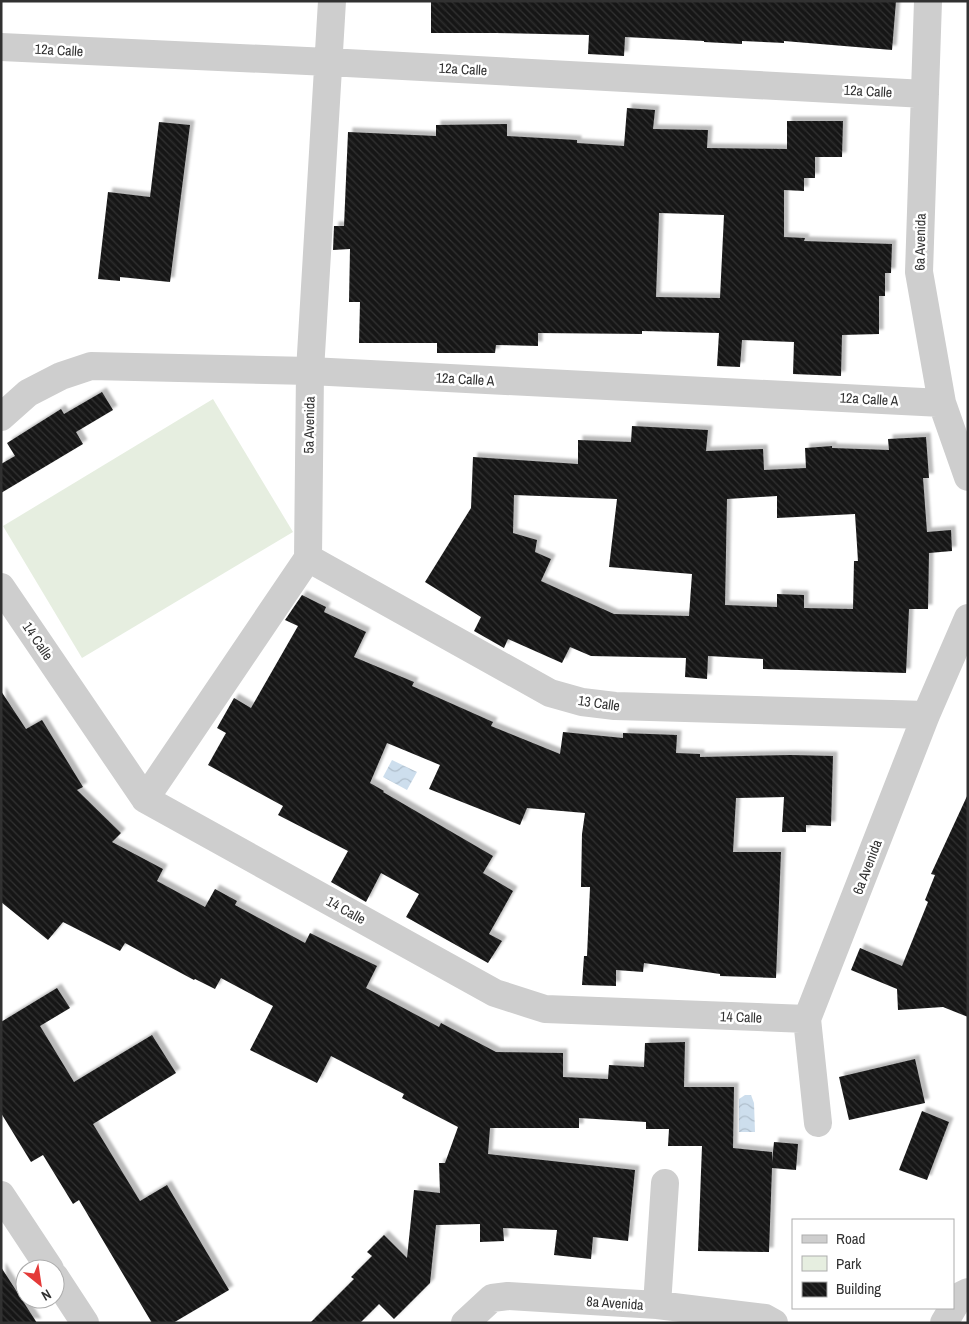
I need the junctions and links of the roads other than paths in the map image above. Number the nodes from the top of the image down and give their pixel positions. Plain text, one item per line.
1 (332, 1) edge
2 (928, 1) edge
3 (1, 47) edge
4 (328, 62) junction
5 (925, 94) junction
6 (310, 370) junction
7 (942, 403) junction
8 (1, 416) edge
9 (968, 477) edge
10 (308, 558) junction
11 (1, 587) edge
12 (968, 618) edge
13 (926, 716) junction
14 (145, 799) junction
15 (807, 1019) junction
16 (818, 1123) dead end
17 (665, 1184) dead end
18 (1, 1195) edge
19 (43, 1259) edge
20 (65, 1292) edge
21 (968, 1292) edge
22 (657, 1305) junction
23 (954, 1306) edge
24 (952, 1309) edge
25 (85, 1323) edge
26 (465, 1323) edge
27 (774, 1323) edge
28 (944, 1323) edge

1 - 4 street, 5a Avenida
2 - 5 street, 6a Avenida
3 - 4 street, 12a Calle
4 - 5 street, 12a Calle
4 - 6 street, 5a Avenida
5 - 7 street, 6a Avenida
6 - 7 street, 12a Calle A
6 - 8 street, 12a Calle A
6 - 10 street, 5a Avenida
7 - 9 street, 6a Avenida
10 - 13 street, 13 Calle
10 - 14 street
11 - 14 street, 14 Calle
12 - 13 street, 6a Avenida
13 - 15 street, 6a Avenida
14 - 15 street, 14 Calle
15 - 16 street, 6a Avenida
17 - 22 street
18 - 19 street
20 - 25 street
21 - 23 street
22 - 26 street, 8a Avenida
22 - 27 street, 8a Avenida
24 - 28 street

